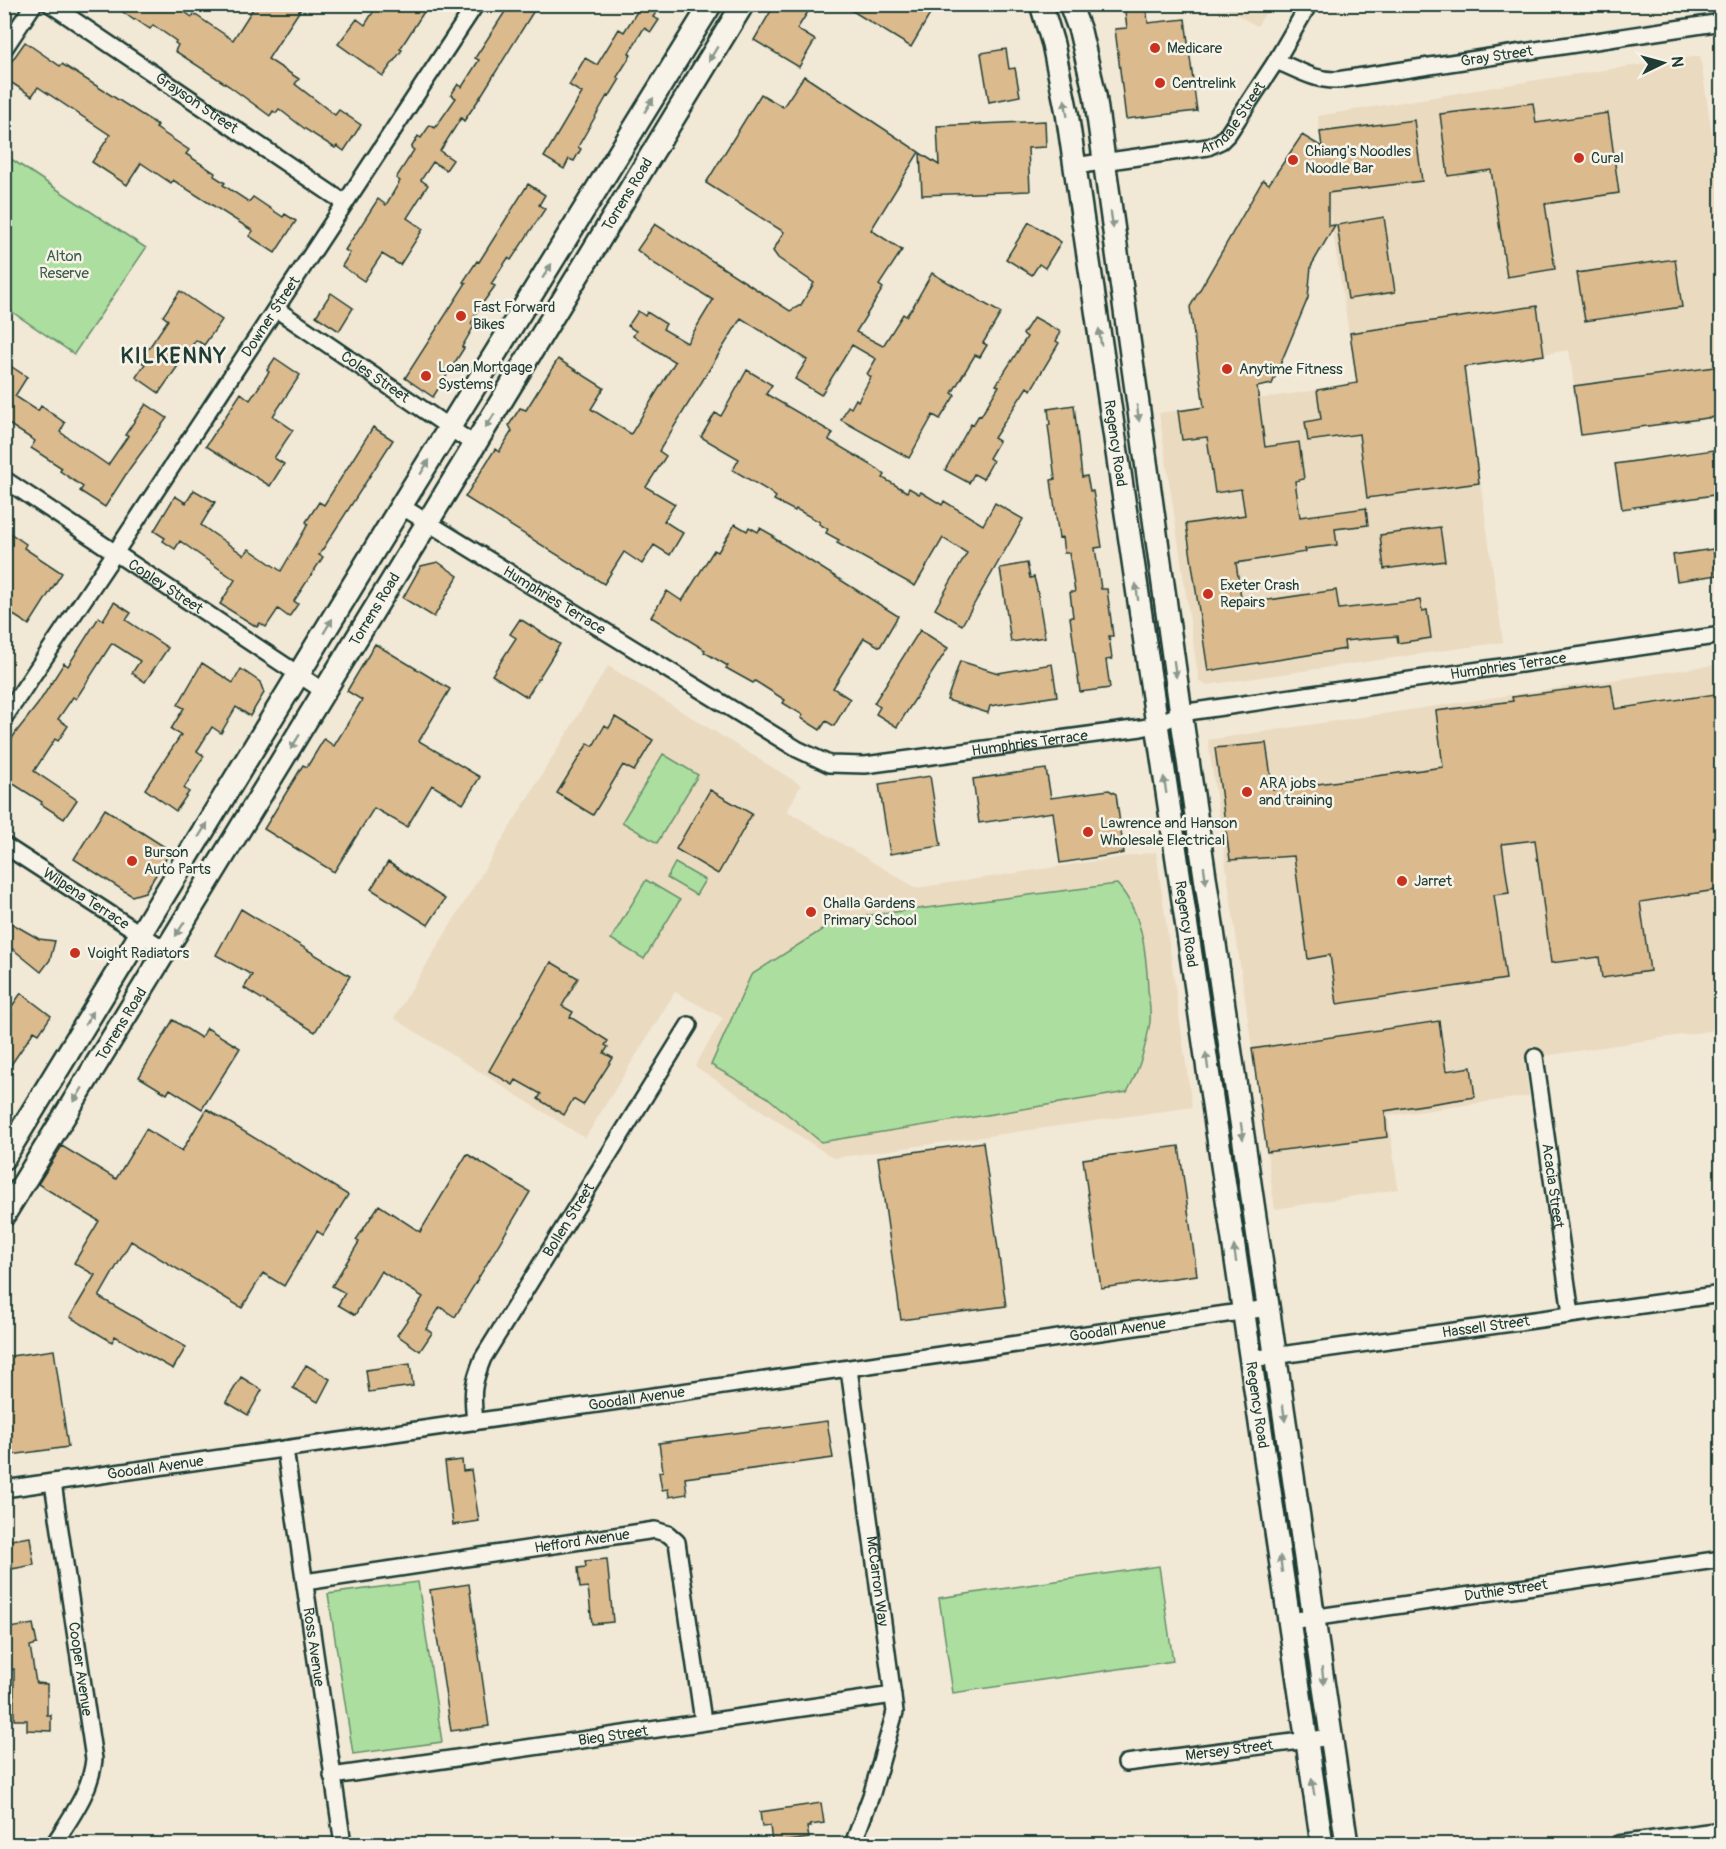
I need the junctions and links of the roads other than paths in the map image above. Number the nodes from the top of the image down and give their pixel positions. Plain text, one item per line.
1 (34, 4) edge
2 (50, 4) edge
3 (476, 4) edge
4 (711, 4) edge
5 (743, 4) edge
6 (1041, 4) edge
7 (1070, 4) edge
8 (1308, 4) edge
9 (1722, 22) edge
10 (4, 49) edge
11 (1276, 61) junction
12 (1104, 162) junction
13 (1074, 166) junction
14 (345, 203) junction
15 (574, 229) junction
16 (597, 245) junction
17 (276, 309) junction
18 (449, 428) junction
19 (476, 445) junction
20 (4, 479) edge
21 (401, 506) junction
22 (427, 522) junction
23 (115, 553) junction
24 (1722, 635) edge
25 (298, 676) junction
26 (326, 692) junction
27 (1181, 714) junction
28 (4, 718) edge
29 (1156, 725) junction
30 (4, 845) edge
31 (139, 934) junction
32 (166, 951) junction
33 (689, 1025) dead end
34 (1534, 1057) dead end
35 (4, 1158) edge
36 (4, 1215) edge
37 (1722, 1294) edge
38 (1268, 1308) junction
39 (1244, 1311) junction
40 (1571, 1314) junction
41 (1276, 1355) junction
42 (1251, 1359) junction
43 (849, 1369) junction
44 (475, 1422) junction
45 (285, 1449) junction
46 (52, 1483) junction
47 (4, 1489) edge
48 (1722, 1559) edge
49 (305, 1582) junction
50 (1314, 1618) junction
51 (1290, 1621) junction
52 (893, 1695) junction
53 (703, 1721) junction
54 (1332, 1737) junction
55 (1306, 1740) junction
56 (1126, 1763) dead end
57 (332, 1776) junction
58 (1722, 1830) edge
59 (54, 1845) edge
60 (343, 1845) edge
61 (853, 1845) edge
62 (1322, 1845) edge
63 (1347, 1845) edge
64 (1618, 1845) edge

1 - 10 street
2 - 14 street, Grayson Street
3 - 14 street, Downer Street
15 -> 4 main road, Torrens Road
5 -> 16 main road, Torrens Road
13 -> 6 main road, Regency Road
7 - 12 main road, Regency Road
8 - 11 street, Arndale Street
9 - 11 street, Gray Street
11 - 12 street, Arndale Street
12 - 13 street, Arndale Street
12 -> 27 main road, Regency Road
29 -> 13 main road, Regency Road
14 - 17 street, Downer Street
15 - 16 main road
18 -> 15 main road, Torrens Road
16 -> 19 main road, Torrens Road
17 - 18 street, Coles Street
17 - 23 street, Downer Street
18 - 19 street, Coles Street
21 -> 18 main road, Torrens Road
19 - 22 main road, Torrens Road
20 - 23 street, Copley Street
21 - 22 street, Humphries Terrace
25 -> 21 main road, Torrens Road
22 - 26 main road, Torrens Road
22 - 29 street, Humphries Terrace
23 - 25 street, Copley Street
23 - 28 street, Downer Street
24 - 27 street, Humphries Terrace
25 - 26 street, Copley Street
31 -> 25 main road, Torrens Road
26 -> 32 main road, Torrens Road
27 - 29 street, Humphries Terrace
27 -> 38 main road, Regency Road
39 -> 29 main road, Regency Road
30 - 31 street, Wilpena Terrace
31 - 32 street, Wilpena Terrace
35 -> 31 main road, Torrens Road
32 -> 36 main road, Torrens Road
33 - 44 street, Bollen Street
34 - 40 street, Acacia Street
37 - 40 street, Hassell Street
38 - 39 street, Goodall Avenue
38 - 41 main road, Regency Road
39 - 42 main road, Regency Road
39 - 43 street, Goodall Avenue
40 - 41 street, Hassell Street
41 - 42 street, Hassell Street
41 -> 50 main road, Regency Road
51 -> 42 main road, Regency Road
43 - 44 street, Goodall Avenue
43 - 52 street, McCarron Way
44 - 45 street, Goodall Avenue
45 - 46 street, Goodall Avenue
45 - 49 street, Ross Avenue
46 - 47 street, Goodall Avenue
46 - 59 street, Cooper Avenue
48 - 50 street, Duthie Street
49 - 53 street, Hefford Avenue
49 - 57 street, Ross Avenue
50 - 51 street, Duthie Street
50 -> 54 main road, Regency Road
51 - 55 main road, Regency Road
52 - 53 street, Bieg Street
52 - 61 street, McCarron Way
53 - 57 street, Bieg Street
54 - 55 street, Mersey Street
54 - 63 main road, Regency Road
55 - 56 street, Mersey Street
62 -> 55 main road, Regency Road
57 - 60 street, Ross Avenue
58 - 64 street

